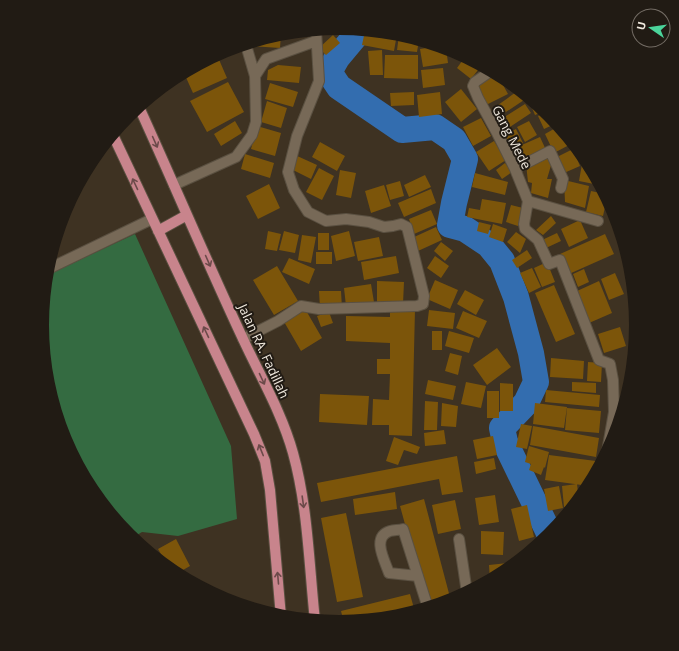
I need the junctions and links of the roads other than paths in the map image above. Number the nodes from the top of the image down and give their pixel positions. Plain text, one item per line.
1 (316, 36) edge
2 (248, 50) edge
3 (486, 75) edge
4 (255, 76) junction
5 (142, 113) edge
6 (115, 141) edge
7 (515, 168) junction
8 (174, 185) junction
9 (561, 188) dead end
10 (528, 201) junction
11 (187, 214) junction
12 (152, 219) junction
13 (598, 221) dead end
14 (158, 231) junction
15 (56, 265) edge
16 (243, 339) junction
17 (611, 429) edge
18 (459, 539) dead end
19 (418, 576) junction
20 (466, 587) edge
21 (426, 603) edge
22 (280, 609) edge
23 (314, 615) edge

1 - 4 street
1 - 16 street
2 - 4 street
3 - 7 street, Gang Mede
4 - 8 street
5 -> 8 main road, Jalan RA. Fadillah
12 -> 6 main road
7 - 9 street
7 - 10 street, Gang Mede
8 - 11 main road, Jalan RA. Fadillah
10 - 13 street
10 - 17 street
11 - 14 main road
11 -> 16 main road, Jalan RA. Fadillah
12 - 14 main road
12 - 15 street
22 -> 14 main road
16 -> 23 main road, Jalan RA. Fadillah
18 - 20 street
19 - 19 street
19 - 21 street

